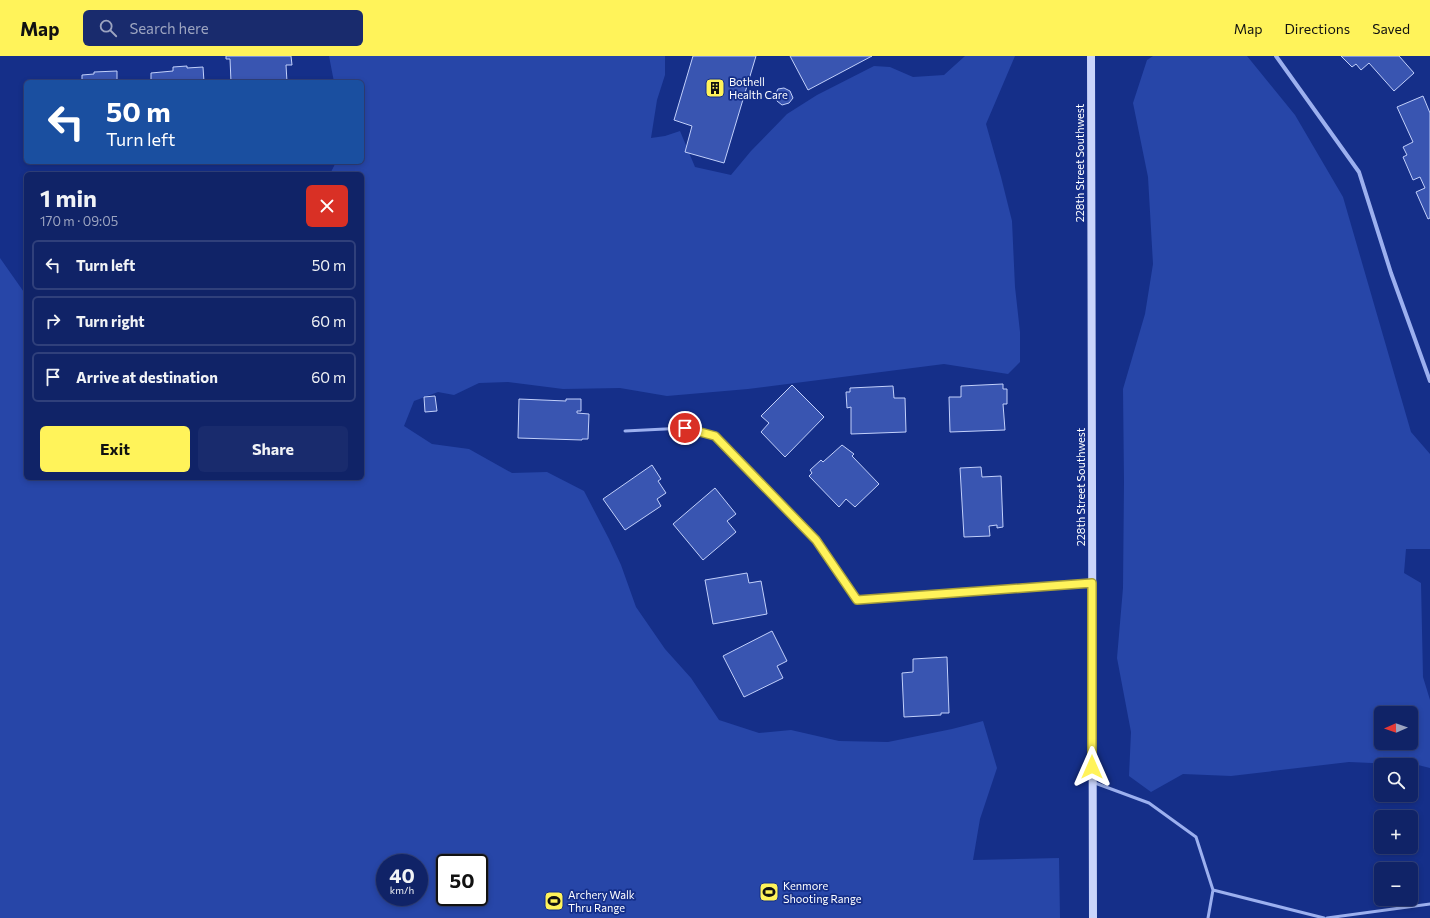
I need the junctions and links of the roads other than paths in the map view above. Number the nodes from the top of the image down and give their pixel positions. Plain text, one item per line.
1 (1091, 56) edge
2 (1276, 56) edge
3 (1430, 380) edge
4 (625, 431) dead end
5 (1092, 583) junction
6 (857, 600) joint
7 (1092, 782) junction
8 (1213, 890) junction
9 (1430, 904) edge
10 (1093, 918) edge
11 (1208, 918) edge
12 (1325, 918) edge

1 - 5 main road, 228th Street Southwest
2 - 3 street
4 - 6 lane
5 - 6 street
5 - 7 main road, 228th Street Southwest
7 - 8 lane
7 - 10 main road, 228th Street Southwest
8 - 11 lane
8 - 12 lane
9 - 12 lane

